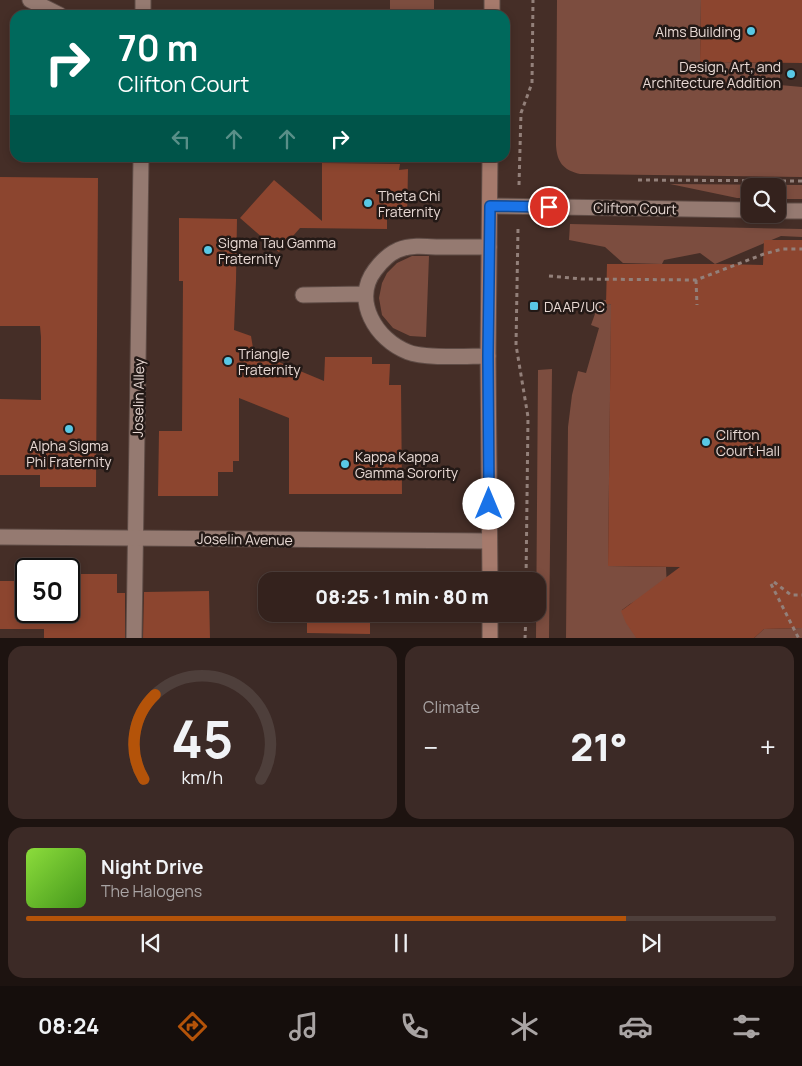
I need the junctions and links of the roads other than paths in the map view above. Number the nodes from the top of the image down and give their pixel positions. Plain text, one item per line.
1 (30, 0) edge
2 (50, 10) edge
3 (141, 162) edge
4 (490, 162) edge
5 (490, 206) junction
6 (741, 210) edge
7 (786, 211) edge
8 (802, 211) edge
9 (489, 247) junction
10 (366, 294) junction
11 (303, 295) dead end
12 (488, 356) junction
13 (0, 537) edge
14 (136, 538) junction
15 (489, 541) junction
16 (490, 572) edge
17 (490, 622) edge
18 (134, 638) edge
19 (490, 638) edge

1 - 2 street
3 - 14 street, Joselin Alley
4 - 5 main road
5 - 6 street, Clifton Court
5 - 9 main road
7 - 8 street
9 - 10 street
9 - 12 main road
10 - 11 street
10 - 12 street
12 - 15 main road
13 - 14 street, Joselin Avenue
14 - 15 street, Joselin Avenue
14 - 18 street, Joselin Alley
15 - 16 main road
17 - 19 main road

